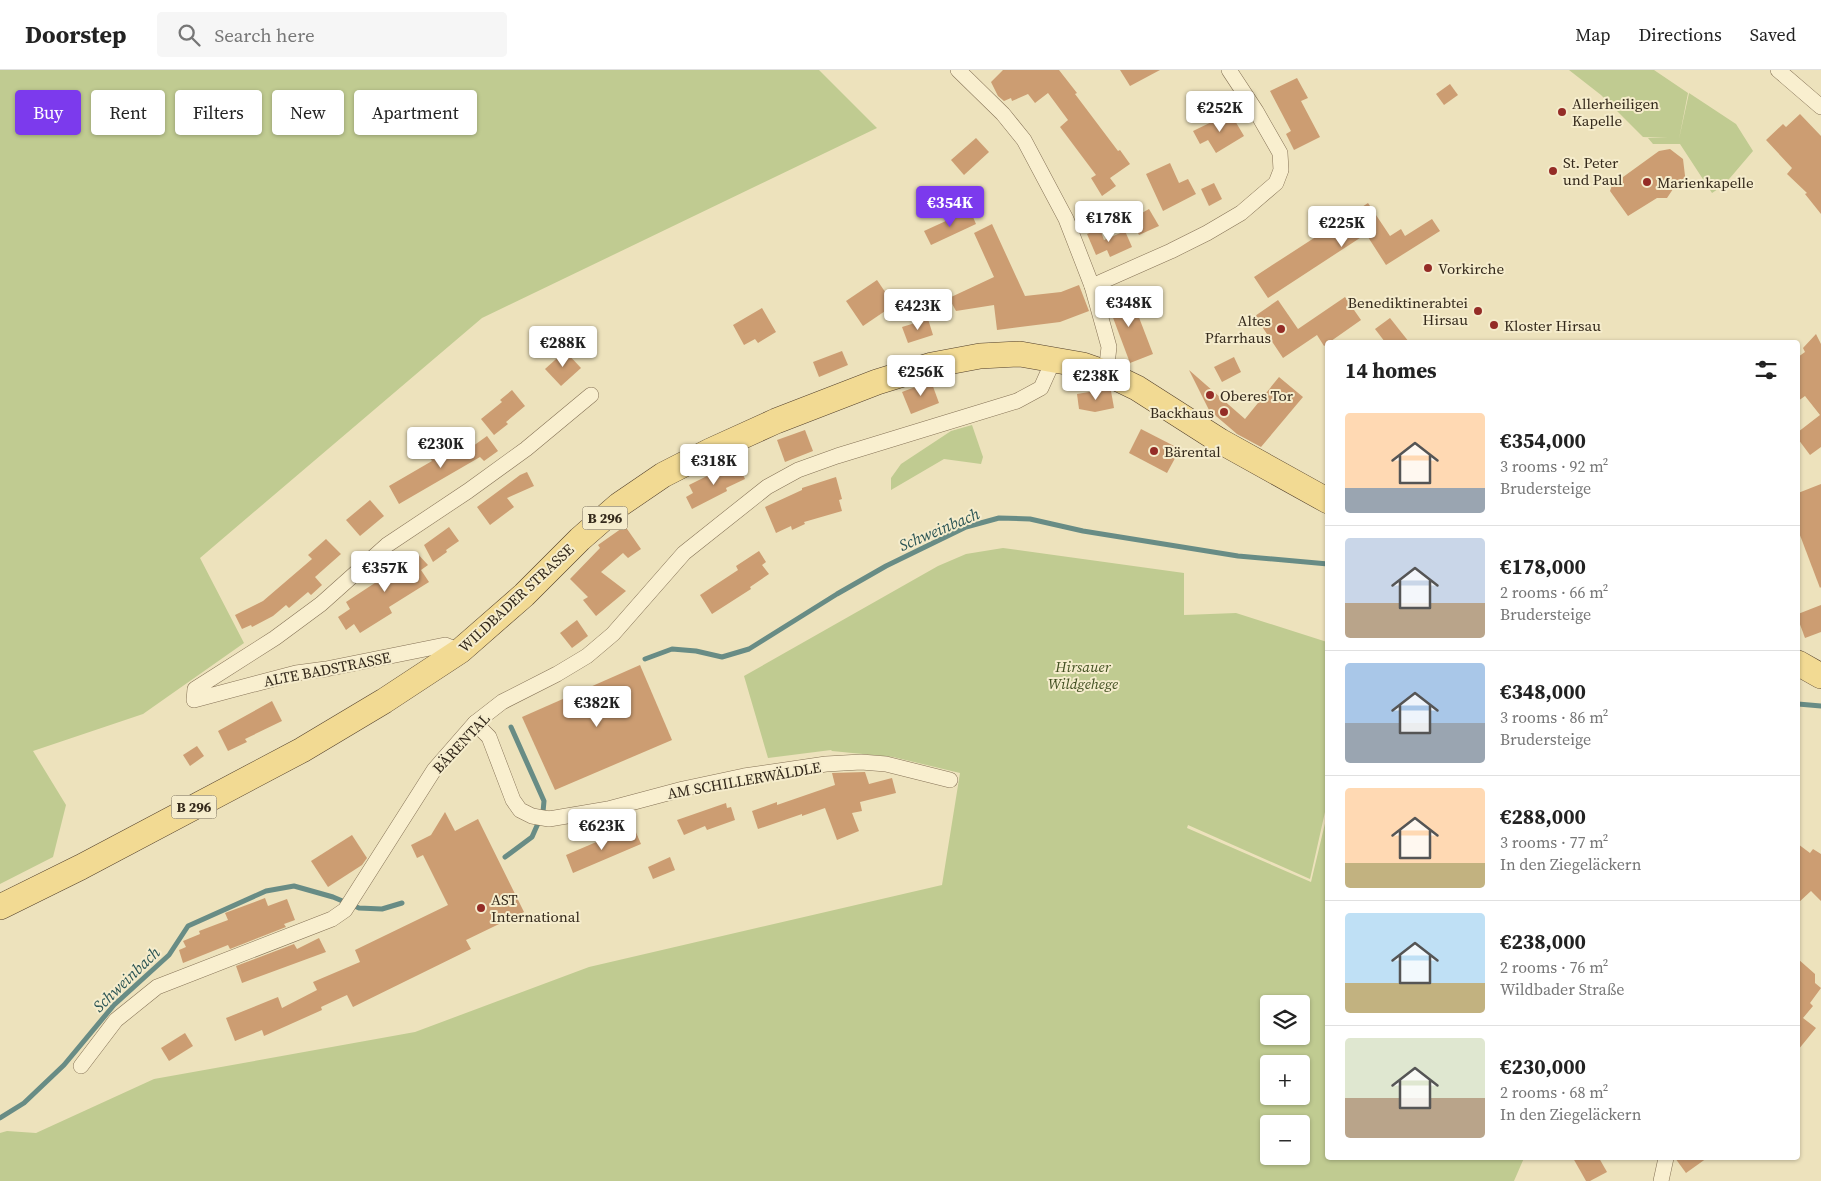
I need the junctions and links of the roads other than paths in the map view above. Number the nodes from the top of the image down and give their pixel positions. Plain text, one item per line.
1 (958, 70) edge
2 (1229, 70) edge
3 (1778, 70) edge
4 (1821, 107) edge
5 (1092, 286) junction
6 (1054, 359) junction
7 (1106, 373) junction
8 (591, 395) dead end
9 (1325, 499) edge
10 (460, 651) junction
11 (1800, 664) edge
12 (1821, 676) edge
13 (476, 723) junction
14 (950, 780) dead end
15 (0, 907) edge
16 (81, 1066) dead end
17 (1666, 1160) edge
18 (1661, 1181) edge

1 - 5 street
2 - 5 street
3 - 4 street
5 - 7 street
6 - 7 main road, WILDBADER STRASSE / B 296
6 - 10 main road, WILDBADER STRASSE / B 296
6 - 13 street, BÄRENTAL
7 - 9 main road, WILDBADER STRASSE / B 296
8 - 10 street, ALTE BADSTRASSE
10 - 15 main road, WILDBADER STRASSE / B 296
11 - 12 main road
13 - 14 street, AM SCHILLERWÄLDLE
13 - 16 street, BÄRENTAL
17 - 18 street

